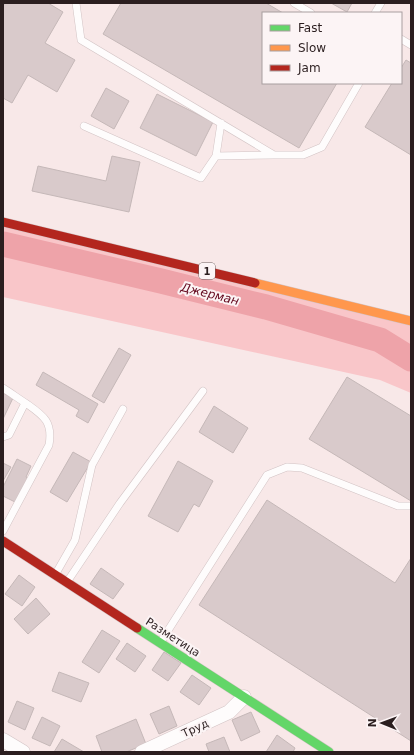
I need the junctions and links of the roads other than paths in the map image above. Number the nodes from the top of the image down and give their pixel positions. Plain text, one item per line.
1 (76, 3) edge
2 (294, 3) edge
3 (381, 3) edge
4 (309, 12) edge
5 (376, 12) edge
6 (402, 40) edge
7 (411, 44) edge
8 (358, 84) edge
9 (221, 122) junction
10 (84, 126) dead end
11 (274, 155) junction
12 (216, 156) junction
13 (3, 222) edge
14 (411, 321) edge
15 (3, 388) edge
16 (203, 391) dead end
17 (25, 404) junction
18 (122, 409) dead end
19 (3, 437) edge
20 (411, 506) edge
21 (3, 531) edge
22 (3, 541) edge
23 (55, 575) junction
24 (67, 583) junction
25 (160, 643) junction
26 (244, 697) junction
27 (3, 740) edge
28 (23, 752) edge
29 (142, 752) edge
30 (330, 752) edge

1 - 9 lane
2 - 4 lane
3 - 5 lane
6 - 7 lane
8 - 11 lane
9 - 11 lane
9 - 12 lane
10 - 12 lane
11 - 12 lane
13 - 14 main road, 1
15 - 17 lane
16 - 24 lane
17 - 19 lane
17 - 21 lane
18 - 23 lane
20 - 25 lane
22 - 23 main road, Разметица
23 - 24 main road, Разметица
24 - 25 main road, Разметица
25 - 26 main road, Разметица
26 - 29 street, Труд
26 - 30 main road, Разметица
27 - 28 street

